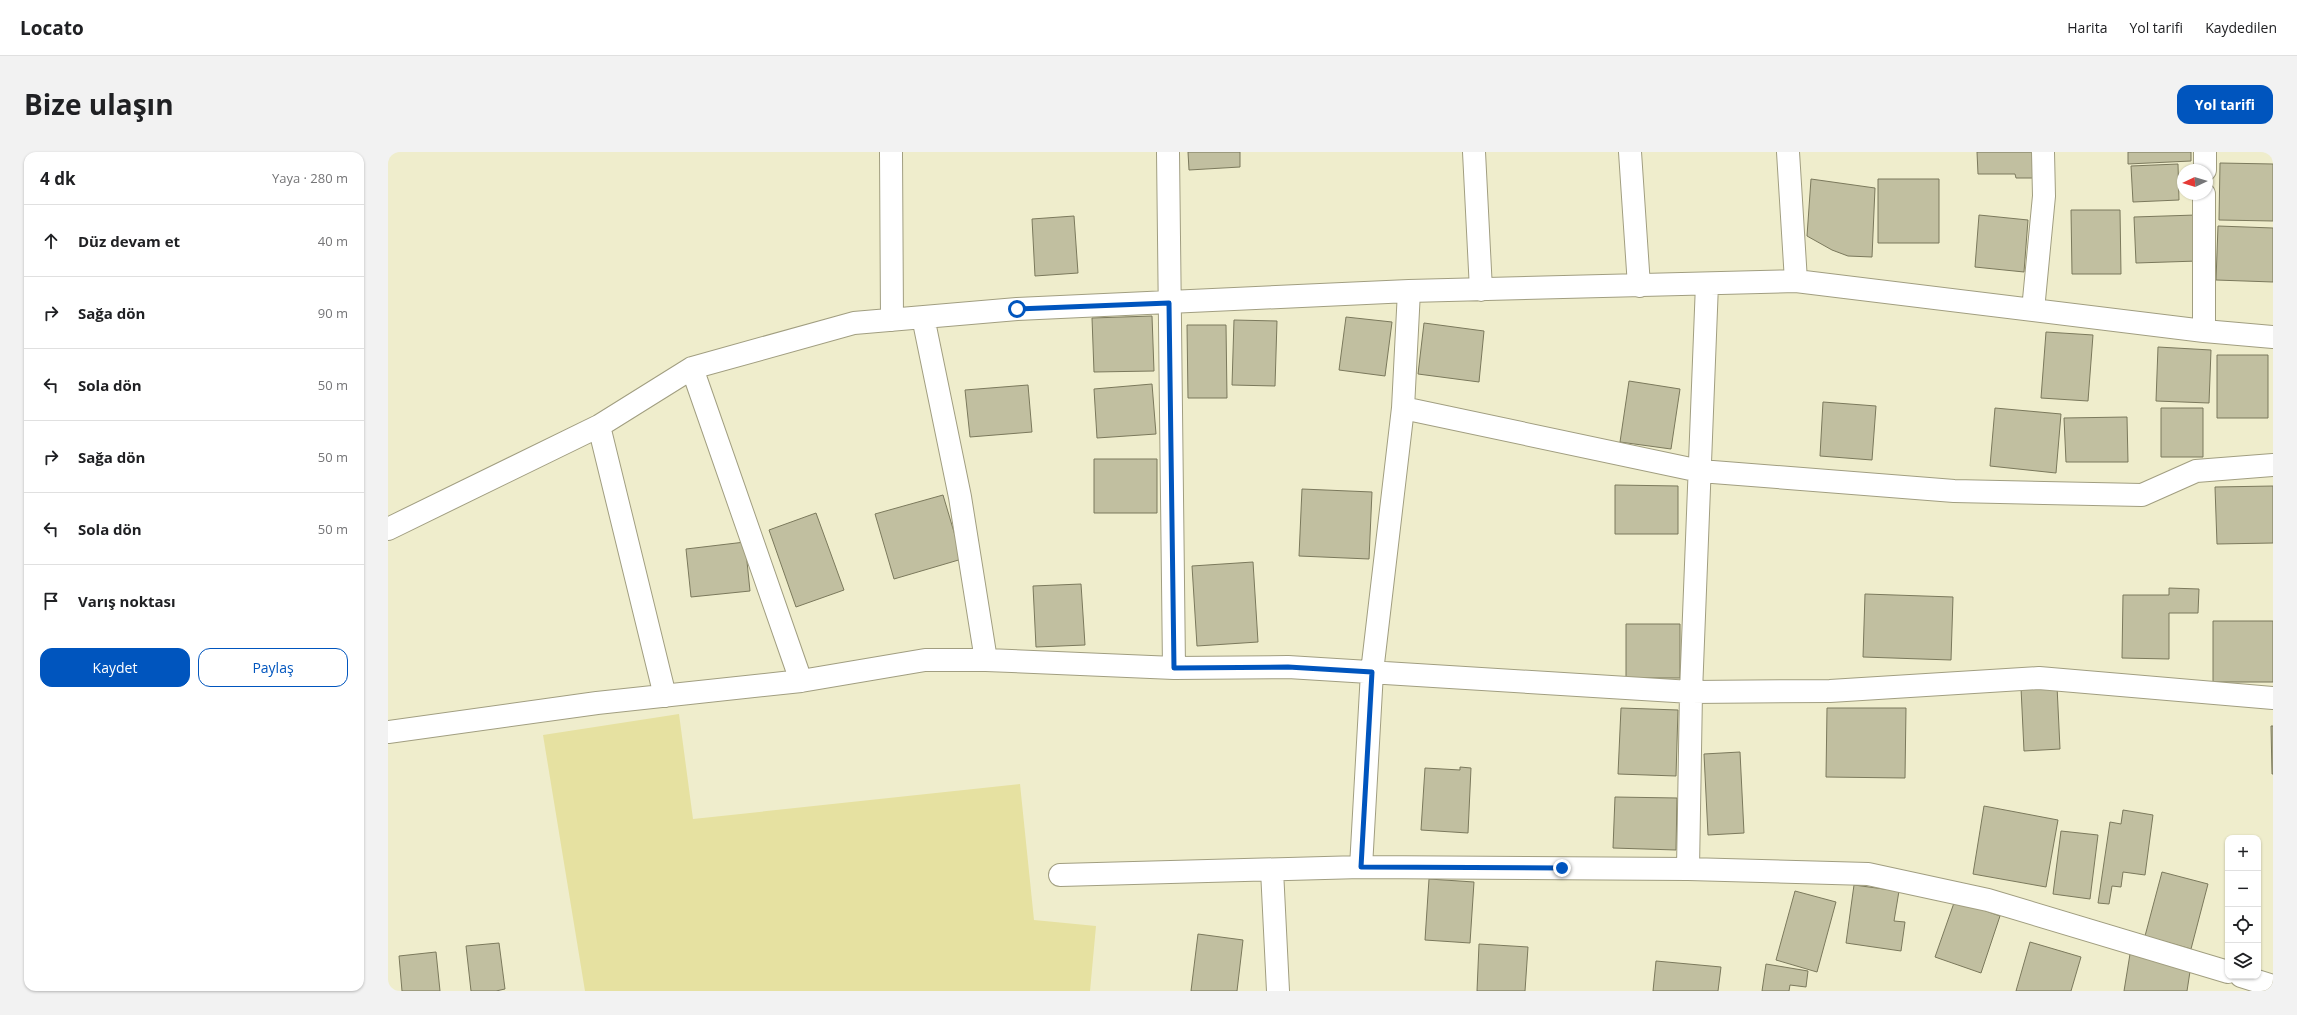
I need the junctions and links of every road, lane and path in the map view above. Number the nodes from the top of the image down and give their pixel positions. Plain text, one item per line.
1 (891, 152) edge
2 (1168, 152) edge
3 (1474, 152) edge
4 (1630, 152) edge
5 (1788, 152) edge
6 (2043, 152) edge
7 (2205, 152) edge
8 (2205, 164) edge
9 (2204, 200) edge
10 (1796, 281) junction
11 (1708, 284) junction
12 (1639, 286) junction
13 (1481, 290) junction
14 (1409, 291) junction
15 (1169, 303) junction
16 (2033, 310) junction
17 (923, 317) junction
18 (892, 320) junction
19 (2204, 331) junction
20 (2273, 337) edge
21 (692, 368) junction
22 (1403, 408) junction
23 (599, 426) junction
24 (2273, 465) edge
25 (1700, 470) junction
26 (388, 529) edge
27 (986, 660) junction
28 (1174, 668) junction
29 (1372, 672) junction
30 (801, 681) junction
31 (1692, 692) junction
32 (665, 696) junction
33 (2273, 698) edge
34 (388, 732) edge
35 (1361, 867) junction
36 (1688, 869) junction
37 (1272, 870) junction
38 (1060, 875) dead end
39 (2225, 971) edge
40 (2251, 979) edge
41 (2273, 986) edge
42 (1278, 991) edge

1 - 18 street
2 - 15 street
3 - 13 street
4 - 12 street
5 - 10 street
6 - 16 street
7 - 8 street
9 - 19 street
10 - 11 street
10 - 16 street
11 - 12 street
11 - 25 street
12 - 13 street
13 - 14 street
14 - 15 street
14 - 22 street
15 - 17 street
15 - 28 street
16 - 19 street
17 - 18 street
17 - 27 street
18 - 21 street
19 - 20 street
21 - 23 street
21 - 30 street
22 - 25 street
22 - 29 street
23 - 26 street
23 - 32 street
24 - 25 street
25 - 31 street
27 - 28 street
27 - 30 street
28 - 29 street
29 - 31 street
29 - 35 street
30 - 32 street
31 - 33 street
31 - 36 street
32 - 34 street
35 - 36 street
35 - 37 street
36 - 39 street
37 - 38 street
37 - 42 street
40 - 41 street

